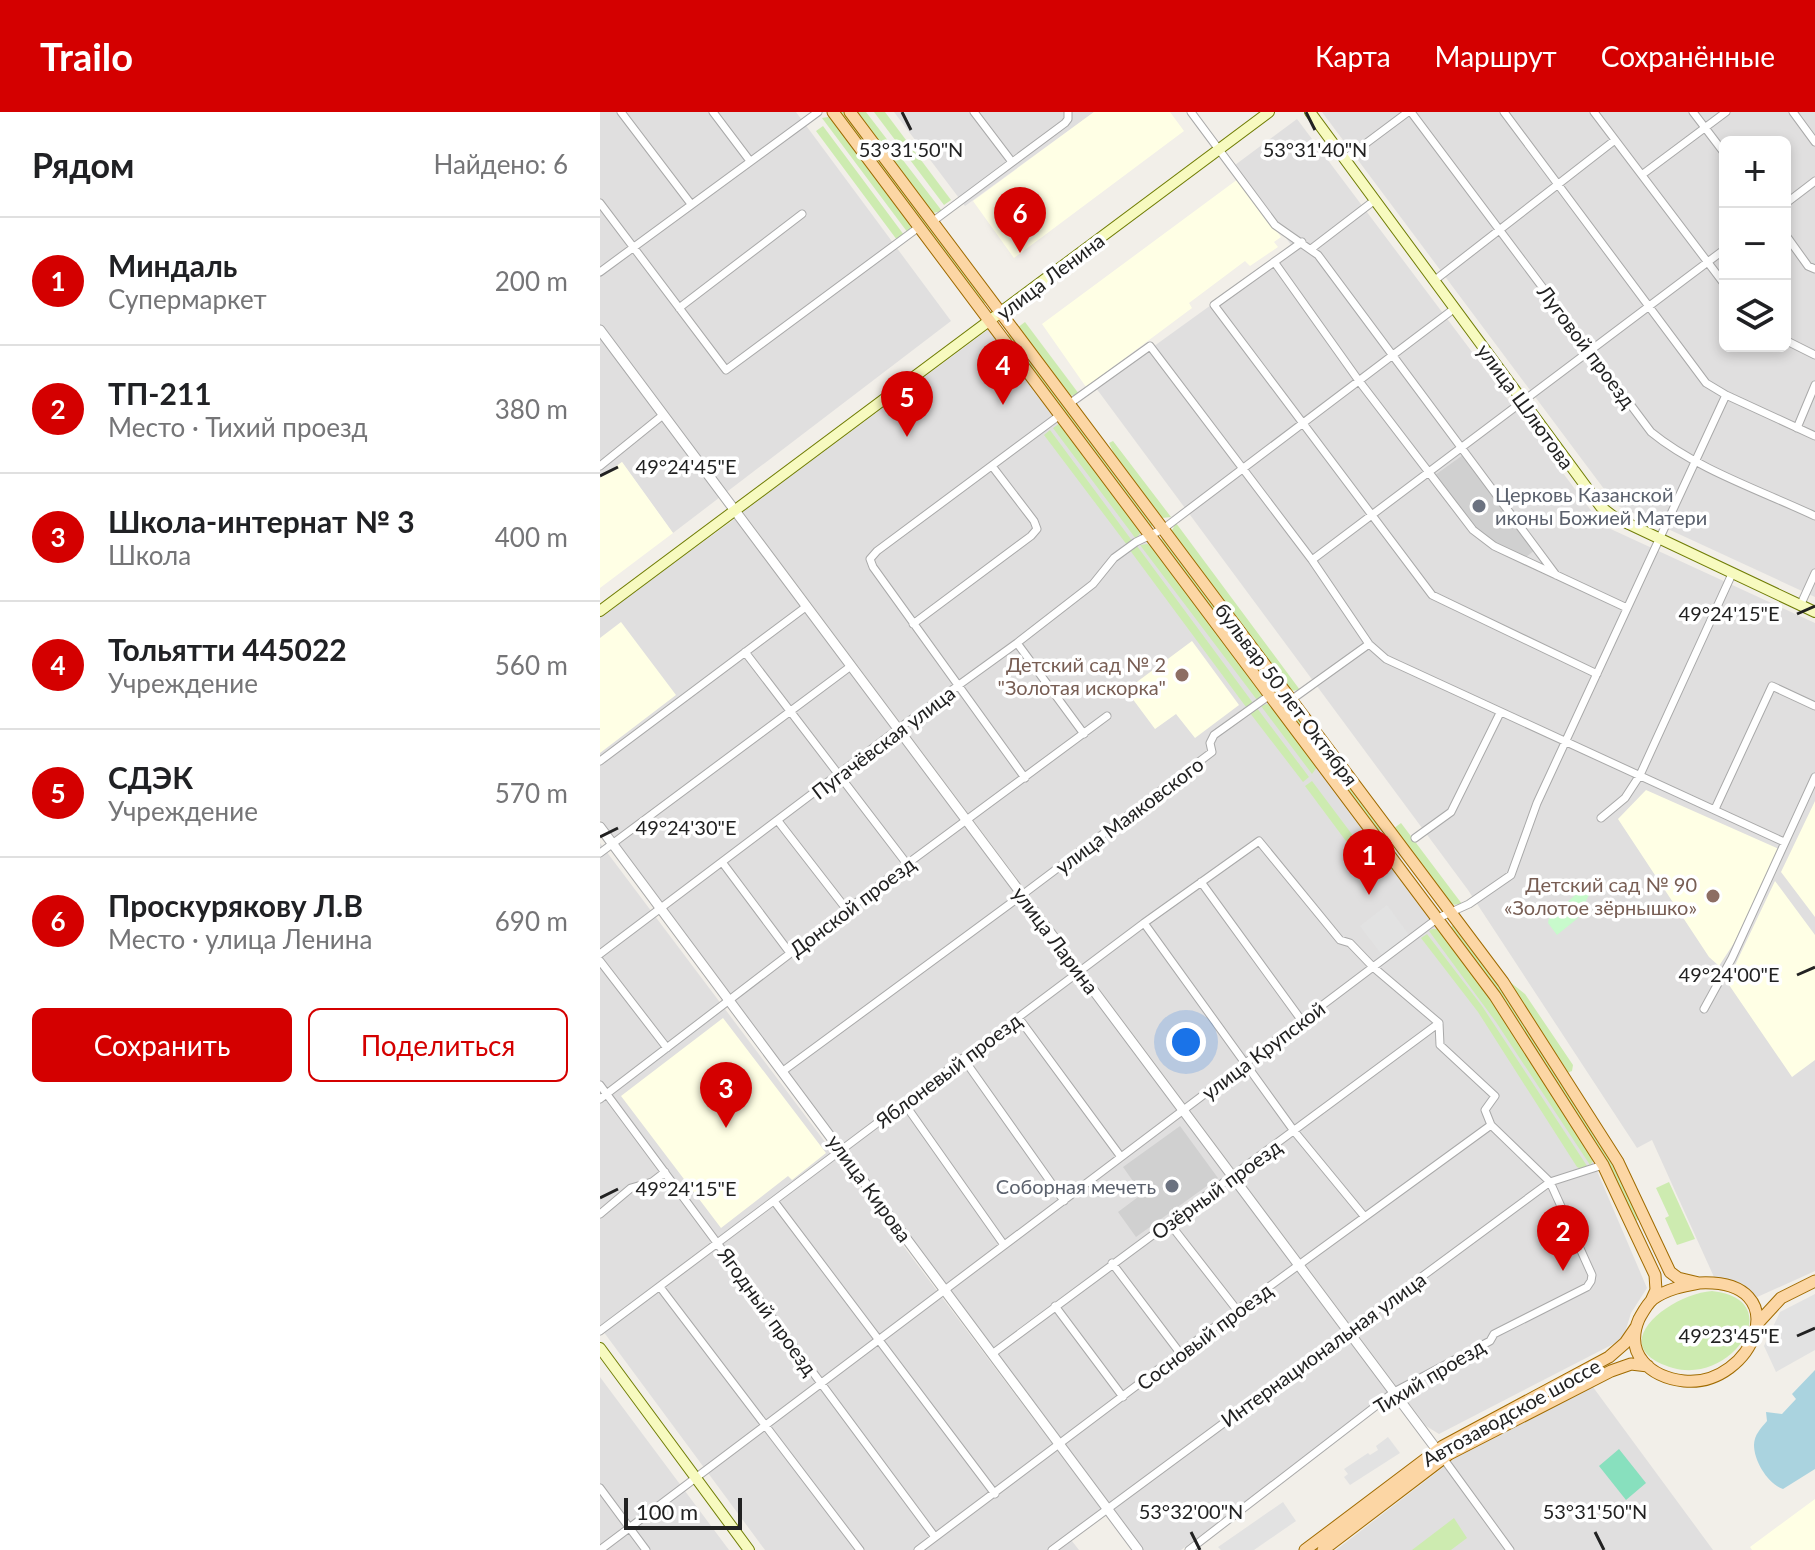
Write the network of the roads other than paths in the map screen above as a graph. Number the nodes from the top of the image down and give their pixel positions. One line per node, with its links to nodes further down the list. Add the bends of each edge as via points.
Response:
1 (621, 112): 31 (street)
2 (713, 112): 23 (street)
3 (818, 112): 23 (street)
4 (833, 112): 34 (main road, бульвар 50 лет Октября)
5 (850, 112): 33 (main road, бульвар 50 лет Октября)
6 (974, 112): 24 (street)
7 (1068, 112): 24 (street, via 1065,123)
8 (1191, 112): 21 (street)
9 (1269, 112): 21 (main road, улица Ленина)
10 (1310, 112): 22 (main road, улица Шлютова)
11 (1409, 112): 22 (street); 35 (street, Луговой проезд)
12 (1504, 112): 27 (street)
13 (1594, 112): 18 (street)
14 (1693, 112): 17 (street)
15 (1726, 112): 17 (street)
16 (1793, 112): 19 (street)
17 (1705, 128): 20 (street); 25 (street)
18 (1615, 140): 25 (street); 27 (street)
19 (1815, 142)
20 (1719, 146)
21 (1220, 150): 36 (street, via 1275,225); 50 (main road, улица Ленина)
22 (1345, 159): 29 (main road, улица Шлютова)
23 (750, 161): 31 (street)
24 (1012, 162): 33 (street)
25 (1643, 174): 41 (street)
26 (1815, 181): 28 (street)
27 (1559, 186): 35 (street); 47 (street)
28 (1791, 199)
29 (1375, 200): 39 (street); 45 (main road, улица Шлютова)
30 (600, 203): 38 (street)
31 (691, 204): 38 (street)
32 (802, 214): 48 (street)
33 (932, 222): 50 (main road, бульвар 50 лет Октября)
34 (919, 227): 48 (street, via 726,370); 51 (main road, бульвар 50 лет Октября)
35 (1500, 231): 45 (street); 54 (street, Луговой проезд)
36 (1302, 242): 39 (street); 42 (street)
37 (1791, 242): 43 (street)
38 (633, 247): 44 (street); 48 (street)
39 (1311, 249): 55 (street)
40 (1719, 253): 41 (street)
41 (1707, 262): 46 (street); 47 (street)
42 (1275, 263): 57 (street); 64 (street, via 1214,305)
43 (1815, 269)
44 (600, 272)
45 (1435, 280): 49 (main road, улица Шлютова)
46 (1721, 280)
47 (1649, 306): 54 (street); 59 (street, via 1706,383)
48 (679, 308)
49 (1455, 308): 55 (street, Пугачёвская улица); 60 (main road, улица Шлютова)
50 (1001, 313): 51 (main road, улица Ленина); 61 (main road, бульвар 50 лет Октября)
51 (989, 321): 63 (main road, бульвар 50 лет Октября); 73 (main road, улица Ленина)
52 (600, 330): 62 (street, улица Ларина)
53 (1791, 343): 56 (street)
54 (1591, 350): 60 (street); 68 (street, Луговой проезд, via 1651,432)
55 (1393, 355): 57 (street, Пугачёвская улица); 67 (street)
56 (1815, 355)
57 (1359, 381): 64 (street, Пугачёвская улица); 72 (street)
58 (1815, 385): 65 (street)
59 (1726, 395): 65 (street); 68 (street, улица Крупской)
60 (1522, 402): 67 (street); 78 (main road, улица Шлютова, via 1601,507)
61 (1069, 404): 71 (street, via 1150,346); 76 (main road, бульвар 50 лет Октября)
62 (663, 415): 69 (street); 73 (street, улица Ларина)
63 (1060, 415): 70 (street); 77 (main road, бульвар 50 лет Октября)
64 (1302, 424): 71 (street, Пугачёвская улица); 75 (street)
65 (1797, 428): 66 (street)
66 (1815, 436)
67 (1462, 447): 72 (street); 82 (street)
68 (1695, 460): 74 (street, Луговой проезд); 78 (street, улица Крупской)
69 (600, 465)
70 (992, 466): 88 (street, via 870,559); 88 (street, via 1037,529)
71 (1242, 469): 76 (street, Пугачёвская улица); 79 (street)
72 (1427, 473): 75 (street); 82 (street, via 1473,530 1494,546)
73 (735, 511): 83 (street, улица Ларина); 86 (main road, улица Ленина)
74 (1815, 516)
75 (1371, 517): 79 (street); 93 (street, via 1432,595)
76 (1163, 529): 77 (street, Пугачёвская улица); 96 (main road, бульвар 50 лет Октября)
77 (1151, 537): 89 (street, Пугачёвская улица, via 1114,558 1093,584); 95 (main road, бульвар 50 лет Октября)
78 (1658, 538): 81 (main road, улица Шлютова); 85 (street, улица Крупской)
79 (1312, 560): 90 (street)
80 (1815, 573): 84 (street)
81 (1732, 574): 84 (main road, улица Шлютова); 106 (street)
82 (1556, 575): 85 (street)
83 (807, 606): 91 (street); 92 (street, улица Ларина)
84 (1800, 606): 87 (main road, улица Шлютова)
85 (1627, 608): 93 (street, улица Крупской)
86 (600, 611)
87 (1815, 612)
88 (913, 624): 94 (street)
89 (1017, 643): 94 (street, Пугачёвская улица); 102 (street)
90 (1369, 644): 96 (street); 99 (street, via 1386,659)
91 (745, 652): 98 (street); 104 (street)
92 (851, 666): 98 (street); 101 (street, улица Ларина)
93 (1597, 674): 103 (street, улица Крупской)
94 (959, 685): 101 (street, Пугачёвская улица); 108 (street)
95 (1270, 695): 121 (street, улица Маяковского, via 1214,735 1212,752); 125 (main road, бульвар 50 лет Октября)
96 (1291, 700): 124 (main road, бульвар 50 лет Октября)
97 (1815, 706): 109 (street, via 1772,686)
98 (790, 713): 105 (street); 116 (street)
99 (1500, 713): 103 (street); 114 (street, via 1451,812)
100 (1107, 716): 102 (street, Донской проезд)
101 (898, 729): 105 (street, Пугачёвская улица); 112 (street, улица Ларина)
102 (1084, 734): 108 (street, Донской проезд)
103 (1566, 743): 106 (street); 124 (street, улица Крупской, via 1511,875)
104 (600, 761)
105 (838, 775): 111 (street, Пугачёвская улица); 119 (street)
106 (1640, 775): 109 (street); 110 (street, via 1625,798)
107 (1815, 777): 115 (street)
108 (1025, 778): 112 (street, Донской проезд)
109 (1715, 809): 115 (street)
110 (1601, 818)
111 (778, 821): 118 (street, Пугачёвская улица); 123 (street)
112 (967, 821): 119 (street, Донской проезд); 121 (street, улица Ларина)
113 (600, 827): 116 (street, улица Кирова)
114 (1415, 838)
115 (1784, 842): 133 (street)
116 (612, 844): 117 (street); 122 (street, улица Кирова)
117 (600, 853)
118 (722, 862): 122 (street, Пугачёвская улица); 127 (street)
119 (907, 864): 123 (street, Донской проезд)
120 (1201, 882): 126 (street, Яблоневый проезд); 130 (street, Яблоневый проезд, via 1259,841 1340,940 1350,943); 135 (street)
121 (1022, 895): 131 (street, улица Ларина); 140 (street, улица Маяковского)
122 (659, 908): 128 (street, Пугачёвская улица); 132 (street, улица Кирова)
123 (847, 910): 127 (street, Донской проезд)
124 (1451, 912): 125 (street, улица Крупской); 163 (main road, бульвар 50 лет Октября, via 1503,982 1618,1162 1670,1272)
125 (1438, 918): 130 (street, улица Крупской); 149 (main road, бульвар 50 лет Октября, via 1495,996)
126 (1144, 923): 131 (street, Яблоневый проезд); 139 (street)
127 (790, 953): 132 (street, Донской проезд)
128 (600, 954)
129 (600, 961): 137 (street)
130 (1373, 967): 135 (street, улица Крупской); 136 (street)
131 (1079, 971): 134 (street, Яблоневый проезд); 144 (street, улица Ларина)
132 (729, 1001): 137 (street, Донской проезд); 140 (street, улица Кирова)
133 (1704, 1009)
134 (1018, 1017): 138 (street, Яблоневый проезд); 148 (street)
135 (1302, 1021): 139 (street, улица Крупской)
136 (1439, 1023): 145 (street, via 1440,1045 1495,1096 1485,1110); 146 (street, Озёрный проезд)
137 (667, 1048): 142 (street, Донской проезд)
138 (963, 1058): 143 (street, Яблоневый проезд); 154 (street)
139 (1244, 1064): 144 (street, улица Крупской); 146 (street)
140 (783, 1071): 147 (street, улица Кирова)
141 (600, 1085): 142 (street, Ягодный проезд)
142 (603, 1096): 150 (street, Ягодный проезд)
143 (904, 1103): 147 (street, Яблоневый проезд); 159 (street)
144 (1183, 1110): 148 (street, улица Крупской); 151 (street, улица Ларина)
145 (1491, 1125): 152 (street); 156 (street, Сосновый проезд)
146 (1294, 1131): 151 (street, Озёрный проезд); 156 (street)
147 (842, 1150): 153 (street, Яблоневый проезд); 165 (street, улица Кирова)
148 (1121, 1157): 154 (street, улица Крупской)
149 (1603, 1165): 152 (street, Интернациональная улица); 168 (main road, бульвар 50 лет Октября, via 1655,1275)
150 (665, 1172): 155 (street, via 631,1188); 158 (street, Ягодный проезд)
151 (1233, 1177): 157 (street, Озёрный проезд); 161 (street, улица Ларина)
152 (1550, 1182): 173 (street, Интернациональная улица); 181 (street, Тихий проезд, via 1592,1275 1590,1284)
153 (774, 1201): 158 (street, Яблоневый проезд); 175 (street)
154 (1064, 1201): 159 (street, улица Крупской)
155 (600, 1214)
156 (1364, 1216): 161 (street, Сосновый проезд)
157 (1170, 1224): 160 (street, Озёрный проезд); 170 (street)
158 (719, 1244): 164 (street, Яблоневый проезд); 180 (street, Ягодный проезд)
159 (1004, 1245): 165 (street, улица Крупской)
160 (1112, 1263): 169 (street, Озёрный проезд); 177 (street)
161 (1299, 1266): 170 (street, Сосновый проезд); 173 (street, улица Ларина)
162 (1815, 1281): 166 (main road)
163 (1699, 1283): 167 (main road, via 1727,1285); 168 (main road)
164 (660, 1287): 174 (street, Яблоневый проезд); 183 (street)
165 (945, 1290): 175 (street, улица Крупской); 178 (street, улица Кирова)
166 (1781, 1298): 167 (main road); 171 (main road)
167 (1750, 1299): 171 (main road)
168 (1651, 1301): 172 (main road)
169 (1055, 1306): 178 (street, Озёрный проезд); 182 (street)
170 (1237, 1310): 177 (street, Сосновый проезд)
171 (1758, 1323): 179 (main road, via 1741,1357 1713,1378 1685,1381)
172 (1636, 1327): 179 (main road, via 1635,1350); 185 (main road, Автозаводское шоссе, via 1609,1357)
173 (1347, 1330): 181 (street, улица Ларина); 189 (street, Интернациональная улица)
174 (600, 1331)
175 (880, 1339): 180 (street, улица Крупской); 188 (street)
176 (600, 1348): 186 (main road)
177 (1180, 1353): 182 (street, Сосновый проезд)
178 (992, 1354): 184 (street, улица Кирова)
179 (1648, 1366): 185 (main road, Автозаводское шоссе, via 1631,1364 1611,1371)
180 (821, 1384): 183 (street, улица Крупской); 191 (street, Ягодный проезд)
181 (1394, 1392): 185 (street, улица Ларина); 199 (street, Тихий проезд)
182 (1123, 1397): 184 (street, Сосновый проезд)
183 (765, 1426): 186 (street, улица Крупской); 195 (street)
184 (1060, 1445): 188 (street, Сосновый проезд); 189 (street, улица Кирова)
185 (1440, 1454): 200 (main road, Автозаводское шоссе); 201 (main road, Автозаводское шоссе); 202 (street, улица Ларина)
186 (695, 1479): 190 (street, улица Крупской); 194 (main road)
187 (600, 1488): 190 (street)
188 (995, 1494): 191 (street, Сосновый проезд)
189 (1107, 1508): 197 (street, Интернациональная улица); 198 (street, улица Кирова)
190 (630, 1528): 192 (street, улица Крупской); 193 (street)
191 (935, 1537): 196 (street, Сосновый проезд)
192 (600, 1550)
193 (646, 1550)
194 (749, 1550)
195 (860, 1550)
196 (918, 1550)
197 (1052, 1550)
198 (1138, 1550)
199 (1189, 1550)
200 (1305, 1550)
201 (1323, 1550)
202 (1510, 1550)

